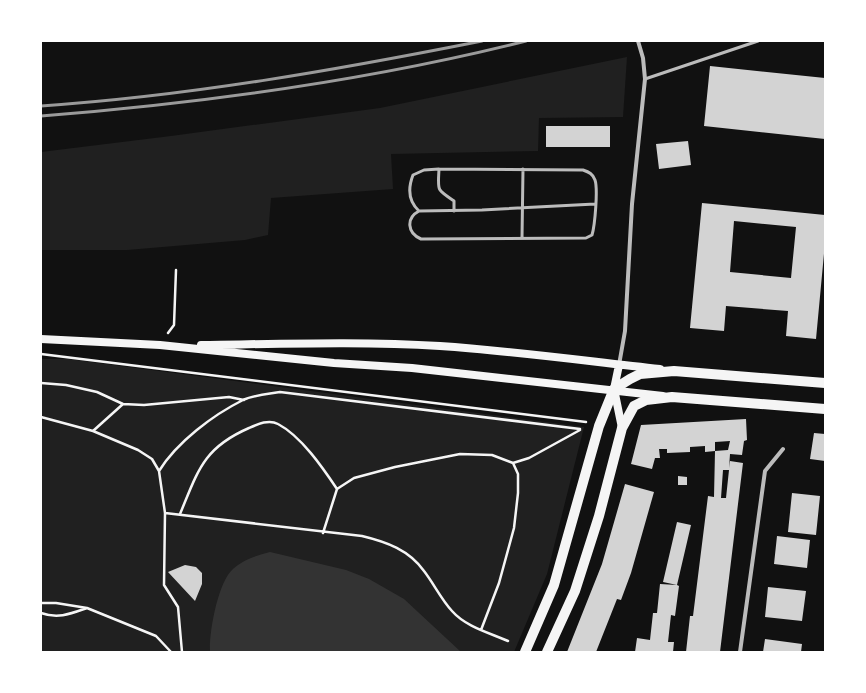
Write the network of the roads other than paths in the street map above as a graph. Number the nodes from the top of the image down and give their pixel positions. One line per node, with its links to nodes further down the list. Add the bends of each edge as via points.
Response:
1 (638, 41): 3 (street)
2 (758, 41): 3 (lane)
3 (645, 79): 13 (street, via 632,204 625,330)
4 (438, 169): 5 (lane); 8 (lane, via 438,186 441,194 454,202); 9 (lane, via 424,170 413,175 410,196 413,206)
5 (523, 169): 6 (lane, via 591,172 596,180); 7 (lane)
6 (595, 204): 7 (lane); 10 (lane, via 595,225 592,235 586,238)
7 (522, 207): 8 (lane); 10 (lane)
8 (454, 210): 9 (lane)
9 (419, 211): 10 (lane, via 410,221 410,230 414,236 421,239)
10 (522, 238)
11 (41, 339): 12 (main road)
12 (160, 345): 13 (main road, via 439,346 566,357); 16 (main road)
13 (619, 365): 14 (main road); 16 (main road)
14 (674, 371): 15 (main road); 16 (main road, via 640,374)
15 (825, 383)
16 (614, 390): 17 (main road); 19 (main road); 21 (main road, via 599,426 554,585)
17 (672, 397): 18 (main road); 19 (main road, via 646,400 634,406)
18 (825, 409)
19 (622, 428): 22 (main road, via 599,516 575,591)
20 (783, 449): 23 (street, via 765,471)
21 (525, 652)
22 (547, 652)
23 (740, 652)

